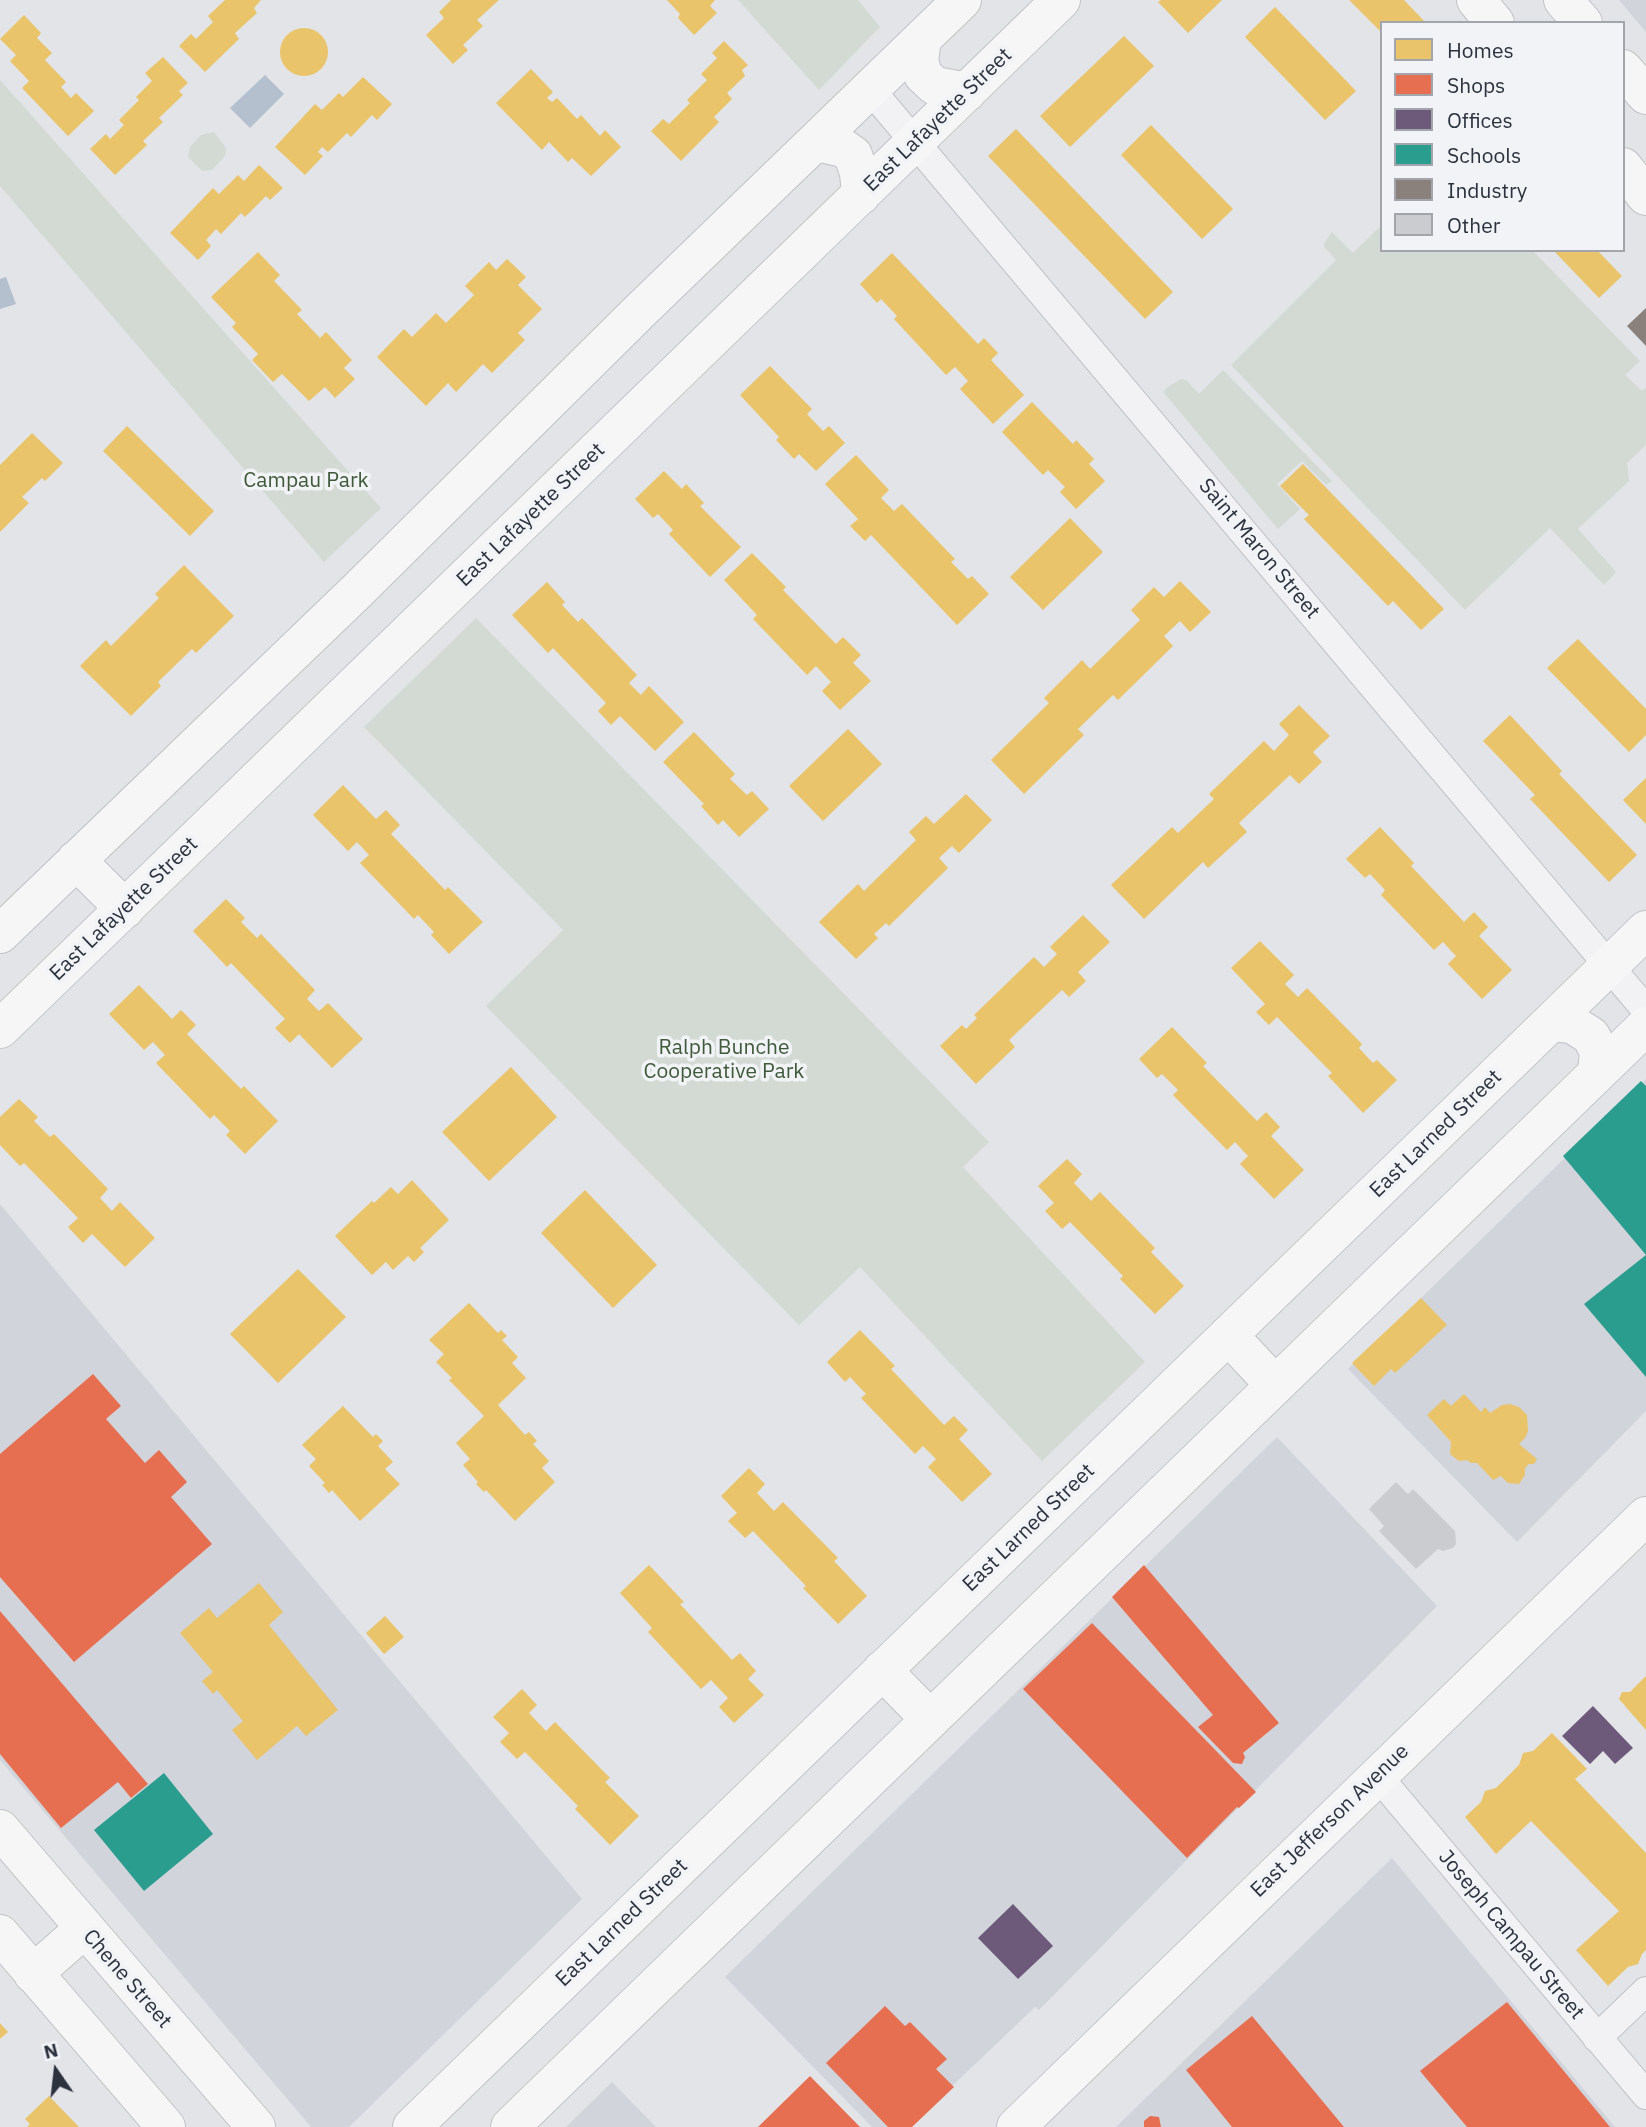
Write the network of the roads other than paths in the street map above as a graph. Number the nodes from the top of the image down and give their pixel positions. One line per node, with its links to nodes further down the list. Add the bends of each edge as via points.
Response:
1 (962, 0): 7 (street)
2 (1062, 0): 10 (street, East Lafayette Street)
3 (1476, 0): 5 (street)
4 (1563, 0): 6 (street)
5 (1493, 21)
6 (1581, 21)
7 (922, 39): 9 (street); 10 (street, via 919,61 923,75 935,86)
8 (1625, 71): 11 (street)
9 (870, 89): 12 (street); 13 (street, Saint Maron Street)
10 (967, 92): 13 (street, East Lafayette Street)
11 (1646, 95)
12 (816, 142): 14 (street, via 853,155); 15 (street)
13 (915, 142): 14 (street, East Lafayette Street); 19 (street, Saint Maron Street)
14 (861, 195): 16 (street, East Lafayette Street)
15 (76, 860): 16 (street); 18 (street)
16 (125, 909): 23 (street, East Lafayette Street)
17 (1646, 930): 19 (street, East Larned Street)
18 (0, 934)
19 (1609, 966): 20 (street, Saint Maron Street); 21 (street, East Larned Street)
20 (1646, 1010)
21 (1551, 1021): 24 (street, via 1572,1024 1591,1036 1599,1052); 25 (street, East Larned Street)
22 (1646, 1026): 24 (street)
23 (0, 1029)
24 (1597, 1072): 26 (street)
25 (1228, 1335): 26 (street); 28 (street, East Larned Street)
26 (1275, 1385): 29 (street)
27 (1646, 1516): 30 (street, East Jefferson Avenue)
28 (882, 1670): 29 (street); 40 (street, East Larned Street)
29 (930, 1719): 41 (street)
30 (1377, 1775): 36 (street, Joseph Campau Street); 42 (street, East Jefferson Avenue)
31 (0, 1829): 32 (street, Chene Street)
32 (84, 1929): 34 (street); 39 (street, Chene Street)
33 (0, 1934): 34 (street)
34 (33, 1974): 38 (street)
35 (1646, 1991): 36 (street)
36 (1597, 2038): 37 (street, Joseph Campau Street)
37 (1646, 2095)
38 (166, 2127)
39 (256, 2127)
40 (412, 2127)
41 (510, 2127)
42 (1016, 2127)

